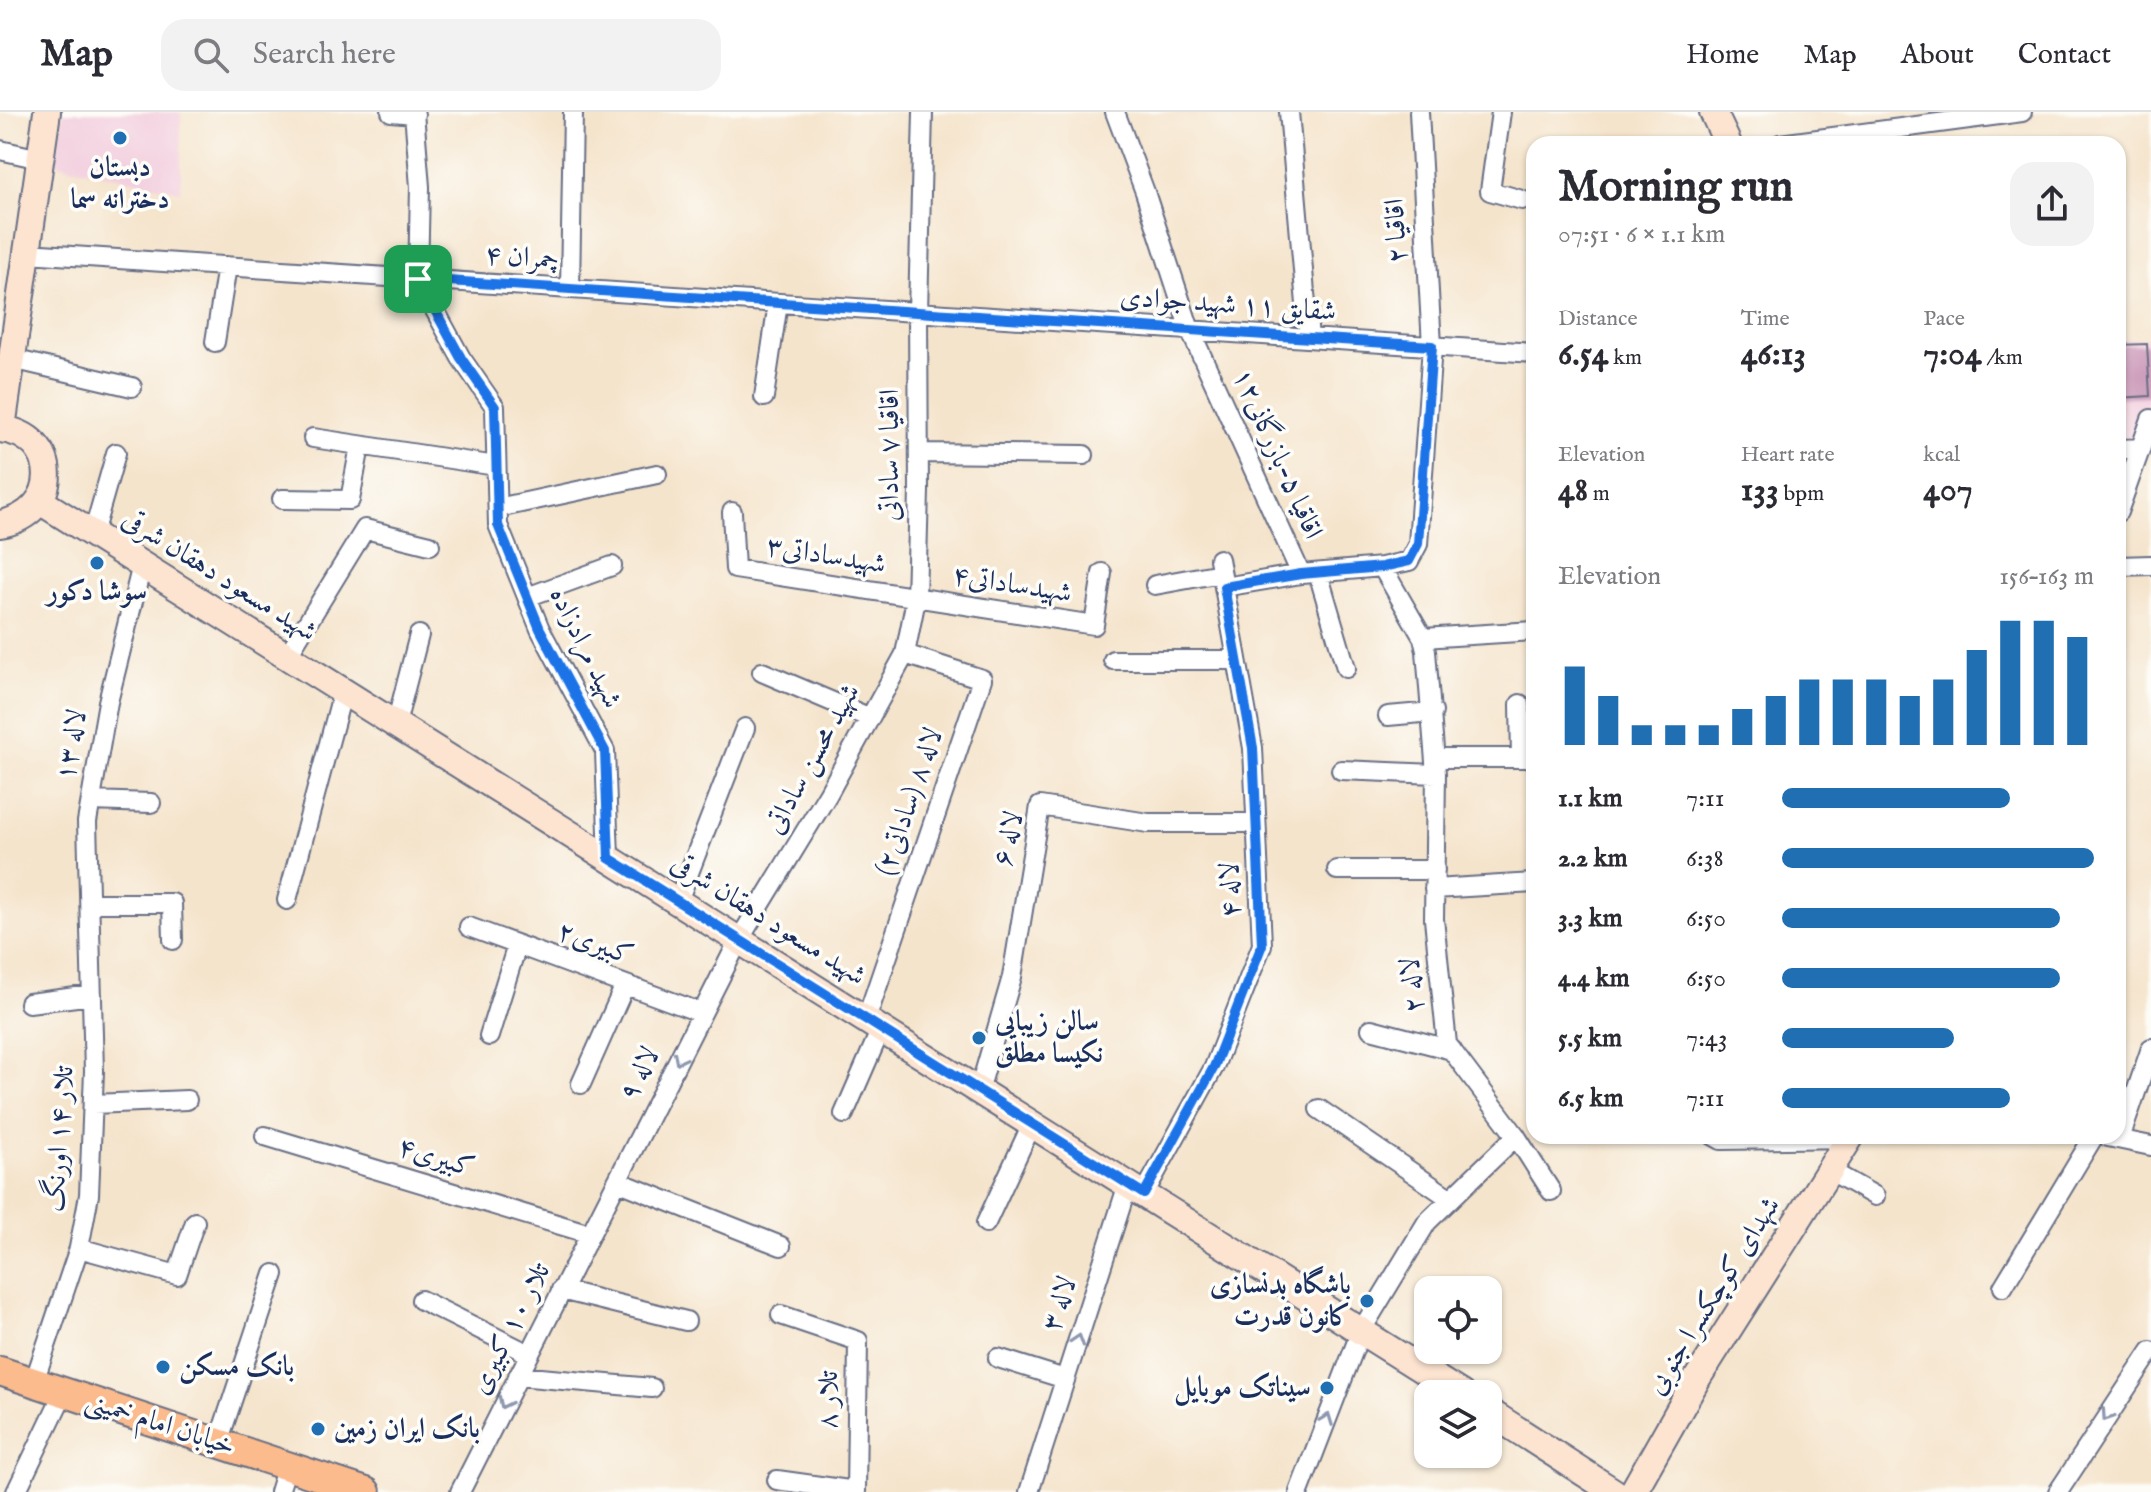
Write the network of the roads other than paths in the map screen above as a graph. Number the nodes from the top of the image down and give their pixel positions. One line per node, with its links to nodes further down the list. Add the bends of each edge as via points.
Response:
1 (47, 112): 15 (main road)
2 (391, 112): 11 (street)
3 (573, 112): 20 (street)
4 (923, 112): 22 (street, اقاقیا ۷ ساداتی)
5 (1115, 112): 23 (street, اقاقیا ۵-بازرگانی۱۲)
6 (1289, 112): 24 (street)
7 (1419, 112): 27 (street, اقاقیا ۲)
8 (1501, 112): 16 (street, via 1490,191)
9 (1713, 112): 12 (main road)
10 (2022, 112): 13 (street)
11 (414, 113): 19 (street, via 420,187)
12 (1724, 136)
13 (1840, 136)
14 (0, 150): 15 (street)
15 (40, 159): 17 (main road)
16 (1522, 200)
17 (27, 253): 18 (street, چمران ۴); 26 (main road)
18 (227, 266): 19 (street, چمران ۴); 25 (street)
19 (418, 279): 20 (street, چمران ۴); 40 (street, شهید مرادزاده, via 495,407)
20 (570, 289): 21 (street, چمران ۴)
21 (778, 303): 22 (street, چمران ۴); 30 (street)
22 (918, 312): 23 (street, شقایق ۱۱ شهید جوادی); 38 (street, اقاقیا ۷ ساداتی)
23 (1190, 330): 24 (street, شقایق ۱۱ شهید جوادی); 57 (street, اقاقیا ۵-بازرگانی۱۲)
24 (1309, 338): 27 (street, شقایق ۱۱ شهید جوادی)
25 (215, 342)
26 (9, 346): 29 (street); 32 (main road)
27 (1432, 346): 28 (street, شقایق ۱۱ شهید جوادی); 54 (street, اقاقیا ۲, via 1418,544 1409,561)
28 (1526, 352)
29 (132, 387)
30 (764, 397)
31 (2151, 419): 35 (street)
32 (1, 428): 44 (main road, via 18,432 42,454 46,478)
33 (313, 438): 34 (street)
34 (360, 446): 40 (street); 43 (street, via 350,500)
35 (2141, 448): 36 (street); 42 (street)
36 (2126, 449)
37 (116, 453): 48 (street)
38 (919, 453): 39 (street); 60 (street, اقاقیا ۷ ساداتی)
39 (1084, 455)
40 (496, 466): 45 (street, شهید مرادزاده)
41 (657, 474): 45 (street)
42 (2126, 490)
43 (282, 499)
44 (40, 501): 47 (main road, via 30,513); 48 (main road, شهید مسعود دهقان شرقی)
45 (498, 508): 59 (street, شهید مرادزاده, via 498,525)
46 (732, 512): 60 (street, شهیدساداتی۳, via 735,569)
47 (0, 524)
48 (93, 534): 50 (main road, شهید مسعود دهقان شرقی)
49 (430, 545): 65 (street, via 365,529)
50 (142, 565): 65 (main road, شهید مسعود دهقان شرقی); 81 (street, لاله ۱۳, via 108,702)
51 (2151, 565): 53 (street)
52 (612, 566): 59 (street)
53 (2126, 566)
54 (1382, 567): 57 (street); 63 (street, لاله ۲)
55 (1102, 573): 60 (street, شهیدساداتی۴, via 1094,625)
56 (1221, 573): 57 (street, اقاقیا ۵-بازرگانی۱۲); 58 (street, اقاقیا ۵-بازرگانی۱۲); 67 (street, لاله ۴)
57 (1309, 574): 68 (street)
58 (1155, 585)
59 (527, 597): 84 (street, شهید مرادزاده, via 605,751)
60 (916, 599): 64 (street, شهید محسن ساداتی)
61 (1526, 632): 63 (street)
62 (419, 635): 75 (street)
63 (1423, 638): 72 (street, لاله ۲)
64 (905, 654): 74 (street, شهید محسن ساداتی); 101 (street, لاله ۸ (ساداتی۲), via 982,679)
65 (287, 656): 70 (main road, شهید مسعود دهقان شرقی)
66 (1113, 660): 67 (street)
67 (1237, 660): 83 (street, لاله ۴, via 1253,748)
68 (1346, 668)
69 (762, 672): 74 (street)
70 (343, 691): 75 (main road, شهید مسعود دهقان شرقی); 89 (street)
71 (1520, 704): 77 (street)
72 (1433, 712): 73 (street); 79 (street, لاله ۲)
73 (1388, 716)
74 (868, 717): 95 (street, شهید محسن ساداتی)
75 (396, 724): 84 (main road, شهید مسعود دهقان شرقی)
76 (745, 728): 90 (street)
77 (1526, 744)
78 (1526, 758): 79 (street)
79 (1436, 766): 80 (street); 86 (street, لاله ۲)
80 (1341, 770)
81 (91, 801): 82 (street); 91 (street, لاله ۱۳)
82 (151, 803)
83 (1256, 823): 107 (street, لاله ۶, via 1148,823 1040,806 1012,977); 122 (street, لاله ۴, via 1262,945 1214,1067)
84 (609, 858): 90 (main road, شهید مسعود دهقان شرقی)
85 (1337, 870): 86 (street)
86 (1435, 870): 88 (street, لاله ۲)
87 (1526, 883): 88 (street)
88 (1434, 889): 105 (street, لاله ۲, via 1447,1044)
89 (287, 900)
90 (678, 901): 95 (main road, شهید مسعود دهقان شرقی)
91 (90, 903): 93 (street, لاله ۱۳); 94 (street, via 172,903)
92 (469, 927): 96 (street, کبیری۲)
93 (91, 939): 98 (street, تلار ۱۴ اورنگ)
94 (173, 940)
95 (739, 940): 100 (street, لاله ۹); 101 (main road, شهید مسعود دهقان شرقی)
96 (517, 945): 97 (street, کبیری۲); 103 (street)
97 (625, 985): 100 (street, کبیری۲); 106 (street)
98 (92, 995): 99 (street); 109 (street, تلار ۱۴ اورنگ)
99 (29, 1003)
100 (702, 1013): 121 (street, لاله ۹, one-way to 121)
101 (874, 1024): 107 (main road, شهید مسعود دهقان شرقی); 112 (street)
102 (1371, 1029): 105 (street)
103 (489, 1036)
104 (2151, 1048): 110 (street)
105 (1452, 1050): 115 (street, لاله ۲)
106 (581, 1084)
107 (979, 1091): 113 (main road, شهید مسعود دهقان شرقی)
108 (187, 1100): 109 (street)
109 (93, 1104): 130 (street, تلار ۱۴ اورنگ, via 89,1195)
110 (2126, 1105)
111 (1319, 1109): 125 (street)
112 (844, 1114)
113 (1032, 1124): 122 (main road, شهید مسعود دهقان شرقی); 127 (street)
114 (265, 1136): 128 (street, کبیری۴)
115 (1516, 1136): 123 (street, لاله ۲); 125 (street)
116 (2126, 1140): 119 (street)
117 (1847, 1144): 120 (main road, شهدای کوچکسرا جنوبی)
118 (2089, 1144): 132 (street)
119 (2151, 1146)
120 (1831, 1171): 124 (street); 159 (main road, شهدای کوچکسرا جنوبی, via 1698,1377)
121 (617, 1181): 128 (street, لاله ۹); 129 (street)
122 (1136, 1189): 137 (main road, شهید مسعود دهقان شرقی); 143 (street, لاله ۳, one-way to 122)
123 (1551, 1191)
124 (1875, 1196)
125 (1451, 1199): 137 (street, via 1427,1222)
126 (195, 1222): 130 (street, via 177,1275)
127 (986, 1223)
128 (590, 1234): 133 (street, تلار ۱۰ کبیری)
129 (781, 1246)
130 (79, 1248): 145 (street, تلار ۱۴ اورنگ)
131 (274, 1274): 149 (street)
132 (2003, 1287)
133 (561, 1290): 136 (street); 139 (street, تلار ۱۰ کبیری)
134 (421, 1300): 139 (street)
135 (781, 1315): 155 (street, تلار ۸, via 858,1341)
136 (686, 1321)
137 (1361, 1331): 144 (main road, شهید مسعود دهقان شرقی); 157 (street, one-way to 137)
138 (2151, 1351): 160 (street, one-way to 160)
139 (529, 1354): 142 (street, تلار ۱۰ کبیری)
140 (998, 1358): 143 (street)
141 (0, 1371): 145 (main road, خیابان امام خمینی)
142 (518, 1376): 146 (street); 154 (street, تلار ۱۰ کبیری, one-way to 154)
143 (1065, 1379): 156 (street, لاله ۳)
144 (1439, 1380)
145 (34, 1382): 147 (main road, خیابان امام خمینی)
146 (652, 1388)
147 (64, 1392): 149 (main road, خیابان امام خمینی); 152 (street)
148 (1502, 1420): 158 (main road)
149 (218, 1443): 150 (main road, خیابان امام خمینی)
150 (283, 1479): 153 (main road, خیابان امام خمینی)
151 (777, 1480): 155 (street)
152 (16, 1492)
153 (366, 1492)
154 (460, 1492)
155 (856, 1492)
156 (1029, 1492)
157 (1299, 1492)
158 (1614, 1492)
159 (1633, 1492)
160 (2058, 1492)

